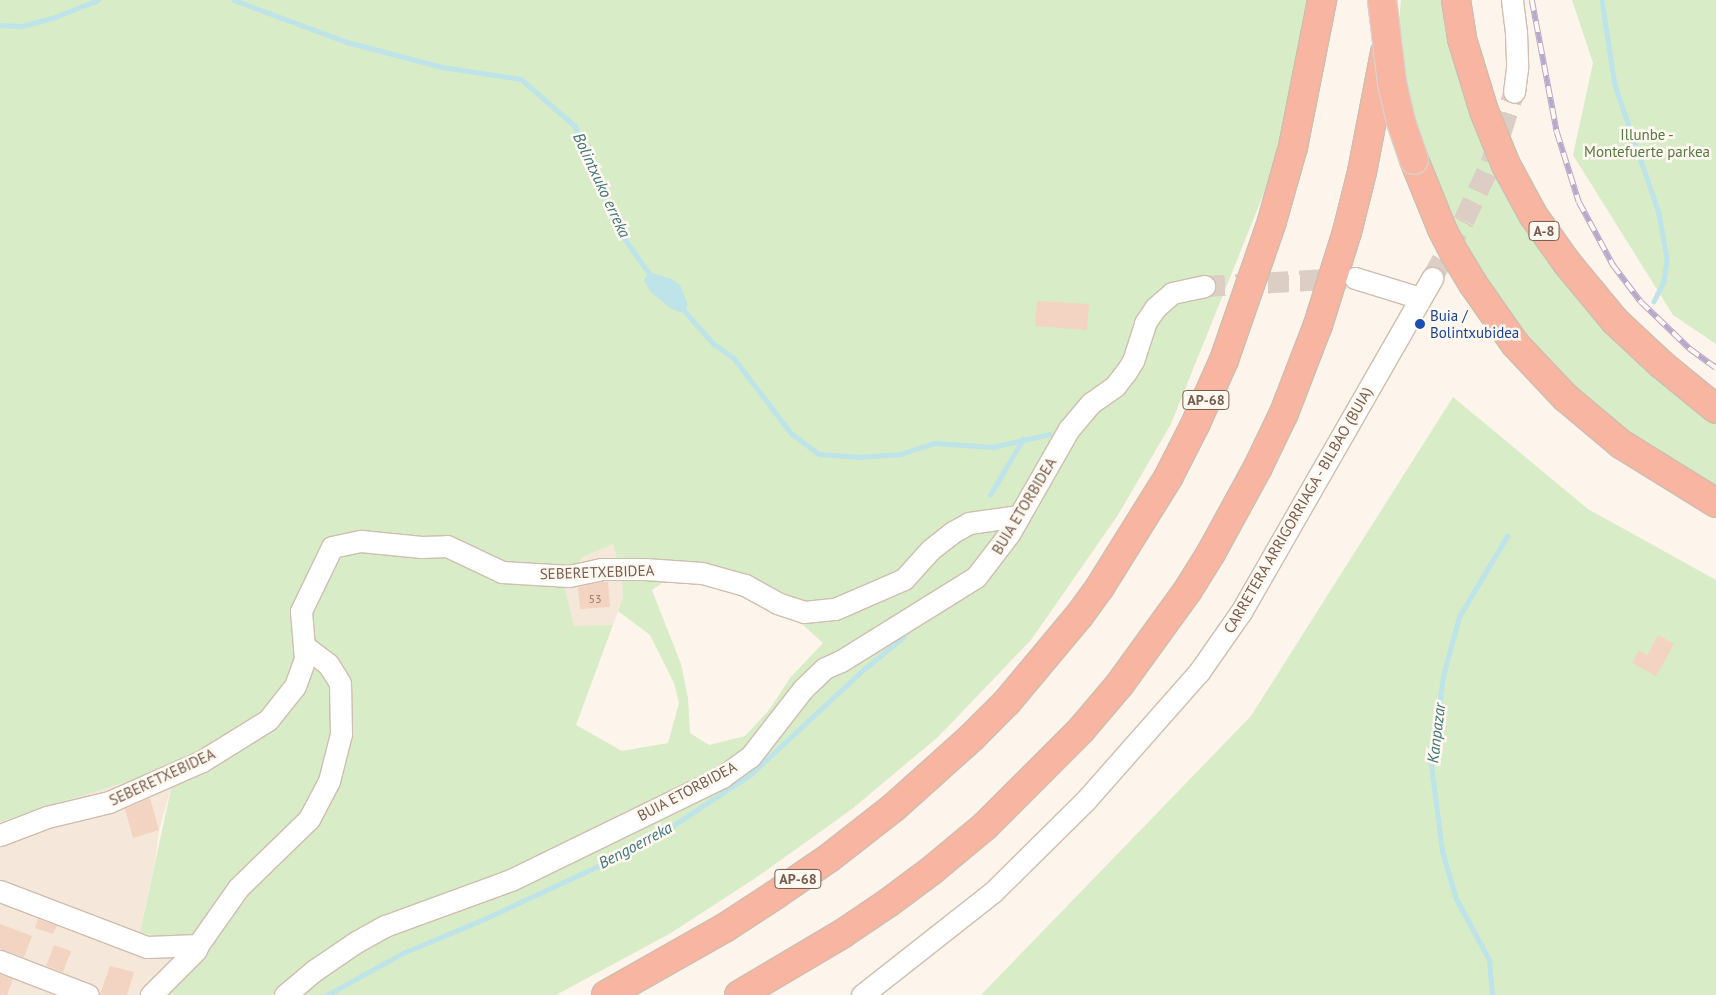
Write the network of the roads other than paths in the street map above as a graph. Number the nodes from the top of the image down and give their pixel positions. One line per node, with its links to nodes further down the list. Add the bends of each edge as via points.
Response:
1 (1322, 0): 22 (highway, AP-68, via 1293,147 1269,230 1224,360 1169,476 1079,616 1007,702 893,808 829,858 726,927)
2 (1382, 0): 12 (highway, bridge, via 1392,83 1401,122 1442,229 1473,284 1515,344 1565,397 1621,444)
3 (1391, 0): 23 (highway, via 1383,70 1362,172 1318,325 1284,413 1258,467 1188,590 1120,684 1081,730 984,826 888,903)
4 (1456, 0): 11 (highway, A-8, via 1462,39 1484,110 1506,165 1533,215 1615,321)
5 (1512, 0): 6 (street, via 1517,59)
6 (1514, 92)
7 (1356, 278): 10 (street)
8 (1432, 278): 10 (street, CARRETERA ARRIGORRIAGA - BILBAO (BUIA))
9 (1204, 286): 13 (street, BUIA ETORBIDEA, via 1172,293 1155,308 1145,323 1133,361 1126,372 1069,428)
10 (1420, 298): 24 (street, CARRETERA ARRIGORRIAGA - BILBAO (BUIA), via 1245,605 1198,672 1086,800 993,892)
11 (1716, 409)
12 (1716, 502)
13 (1018, 516): 14 (street, SEBERETXEBIDEA, via 969,523 930,550 904,579 835,609 804,612 776,603 745,585 702,573 645,569 601,569 569,576 502,572 447,546 422,547 361,540 332,547 301,611); 21 (street, BUIA ETORBIDEA, via 994,557 976,577 825,668 803,690 750,757 722,777 511,880 385,926 340,953)
14 (304, 646): 15 (street, SEBERETXEBIDEA, via 305,659 295,686 268,720 202,761 109,802 47,817); 17 (street, via 328,664 340,683 341,734 329,780 309,819 238,888)
15 (0, 835)
16 (0, 891): 17 (street, via 146,947)
17 (198, 945): 20 (street)
18 (0, 961): 19 (street)
19 (88, 995)
20 (151, 995)
21 (285, 995)
22 (606, 995)
23 (740, 995)
24 (862, 995)

